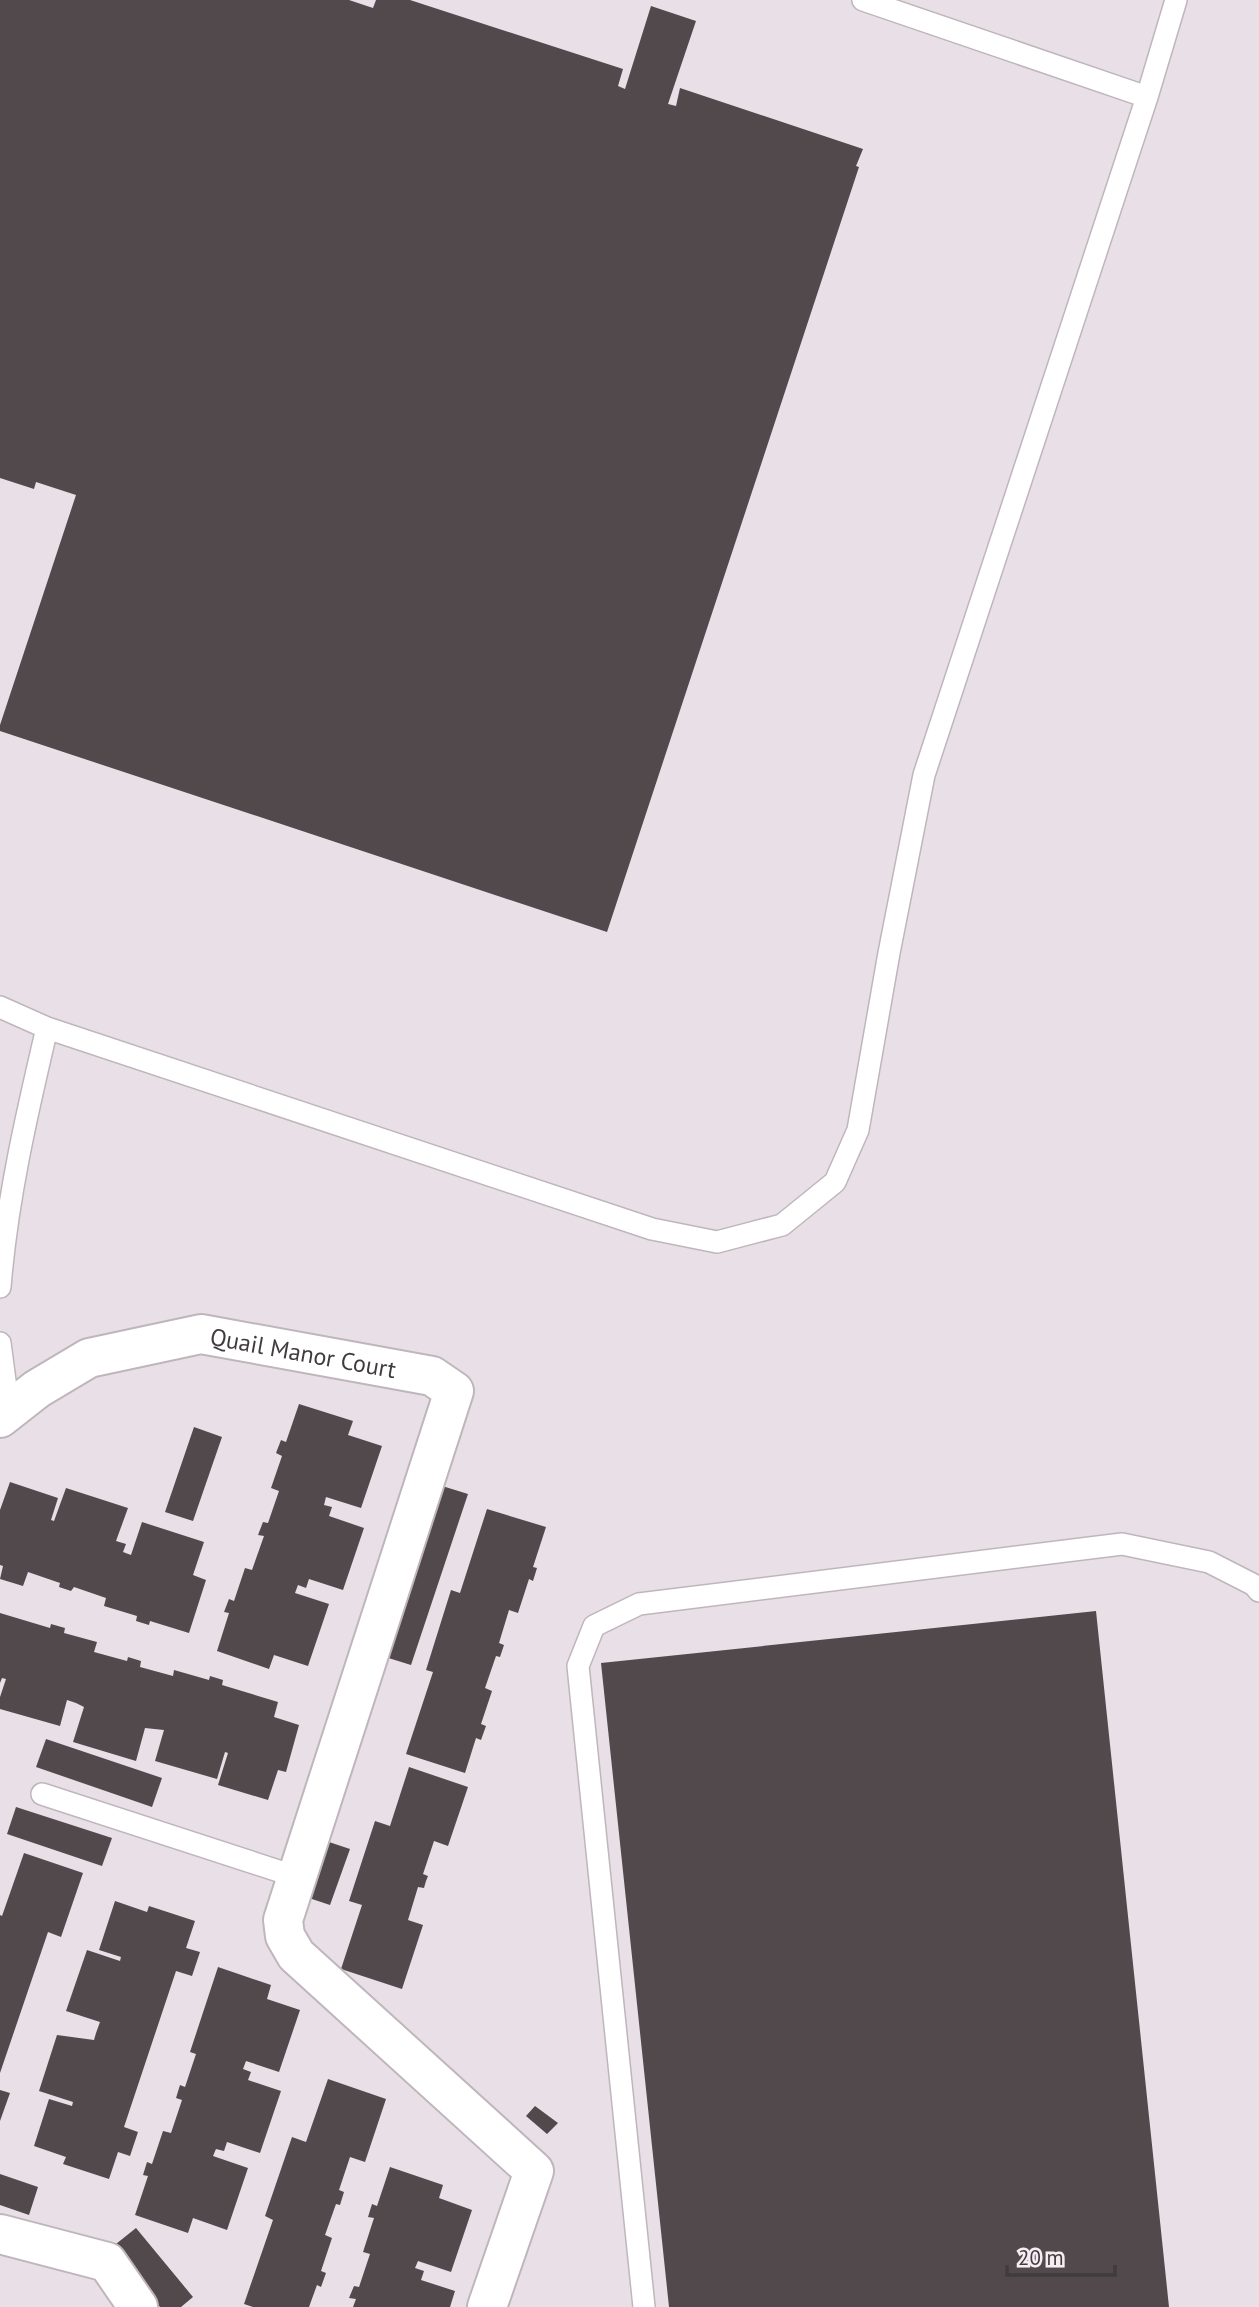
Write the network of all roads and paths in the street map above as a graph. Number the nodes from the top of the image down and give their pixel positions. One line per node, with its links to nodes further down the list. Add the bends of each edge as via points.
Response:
1 (863, 0): 3 (lane)
2 (1176, 0): 3 (lane)
3 (1147, 97): 5 (lane, via 924,775 859,1130 835,1182 782,1225 716,1242 652,1229)
4 (0, 1007): 5 (lane)
5 (47, 1028): 6 (lane, via 20,1150)
6 (0, 1287)
7 (0, 1343): 8 (lane)
8 (5, 1415): 11 (street, Quail Manor Court, via 37,1389 89,1358 201,1334 432,1376 454,1391)
9 (1259, 1591): 15 (lane, via 1209,1562 1122,1544 639,1604 594,1626 578,1666)
10 (42, 1794): 11 (lane)
11 (297, 1877): 14 (street, via 283,1920 285,1936 296,1955 534,2171)
12 (0, 2234): 13 (street, via 107,2262)
13 (138, 2307)
14 (487, 2307)
15 (644, 2307)

